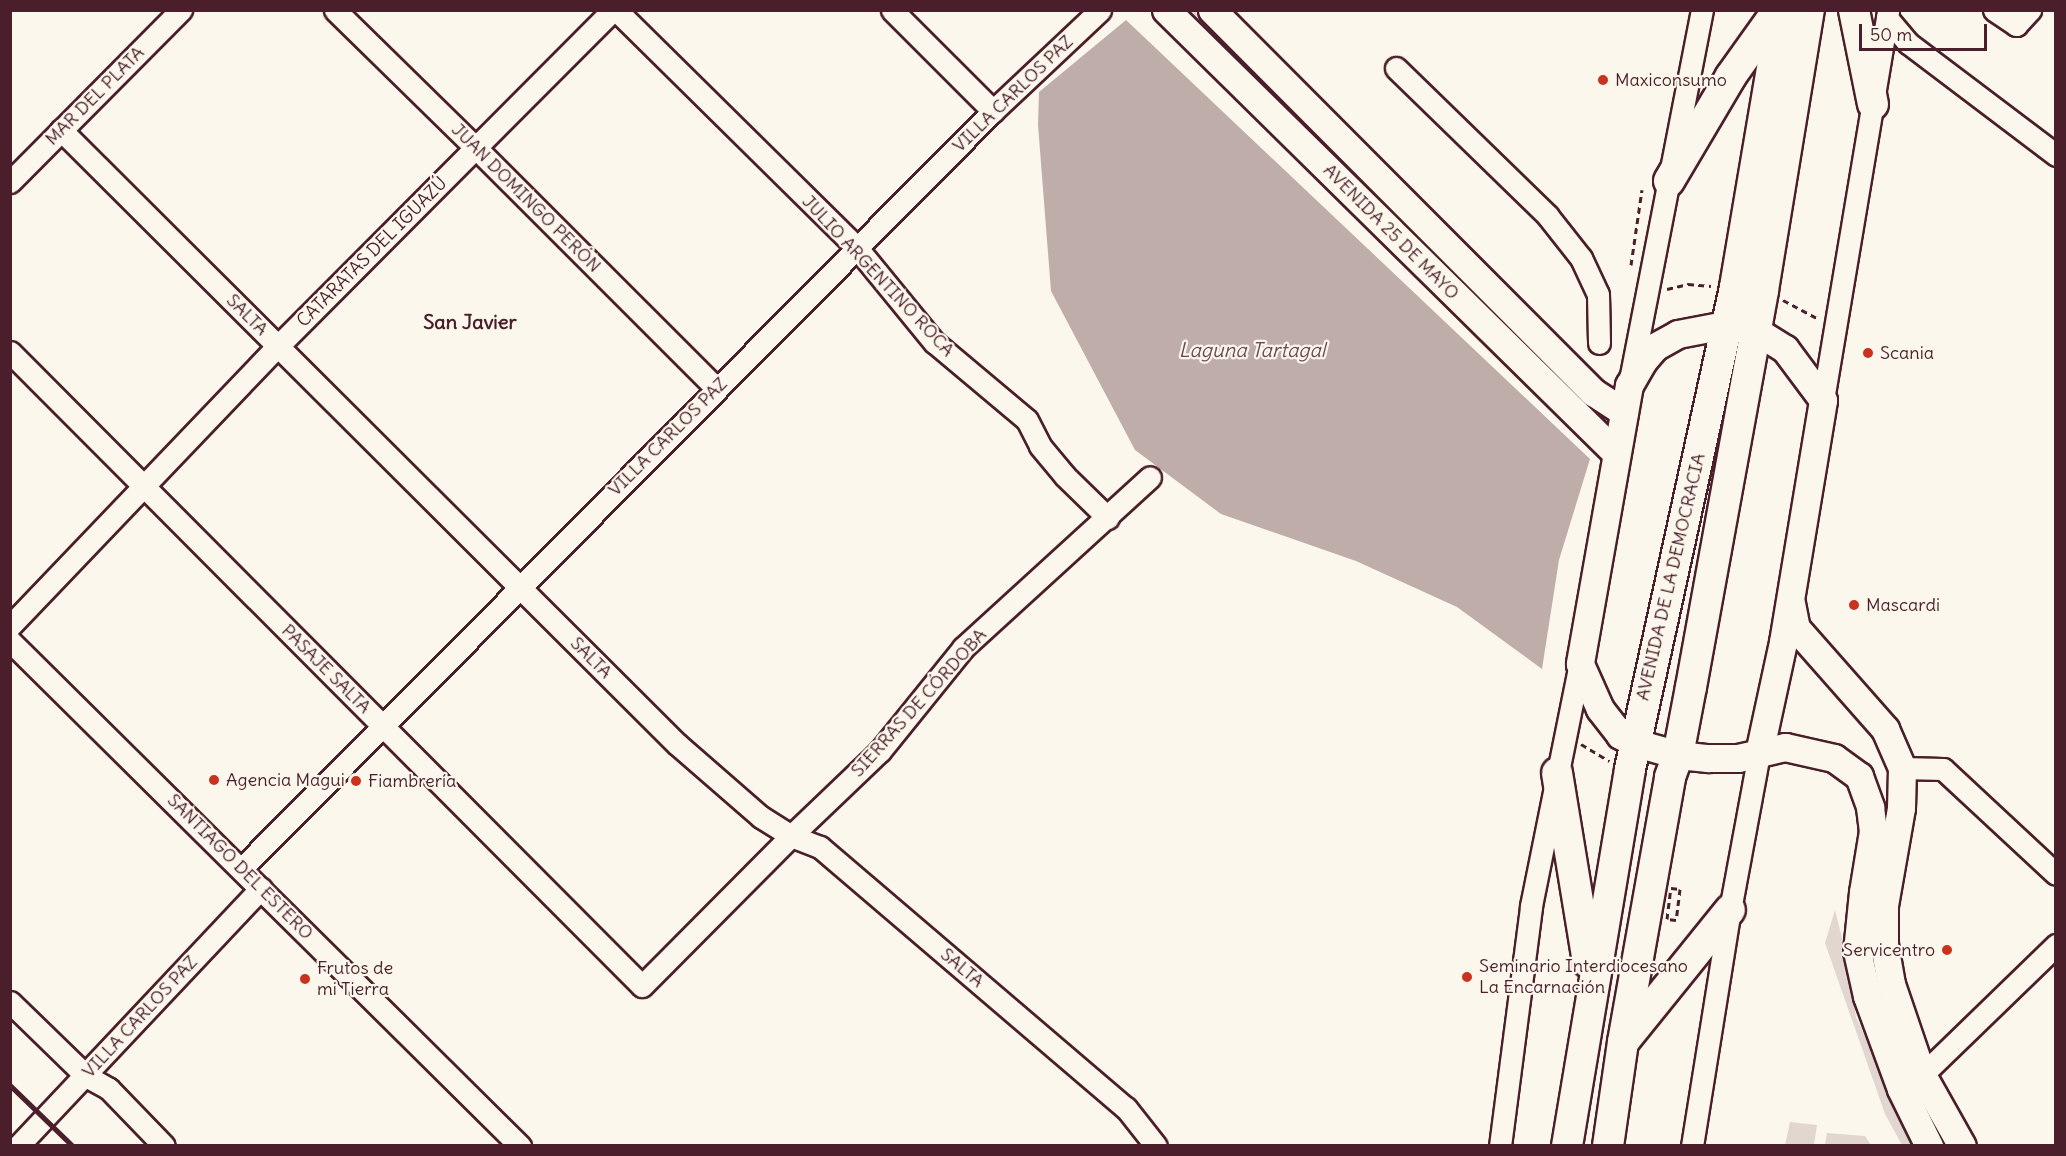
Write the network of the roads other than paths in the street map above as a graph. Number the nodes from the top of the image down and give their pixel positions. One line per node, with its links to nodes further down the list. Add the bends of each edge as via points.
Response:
1 (181, 10): 19 (street, MAR DEL PLATA)
2 (335, 10): 20 (street, JUAN DOMINGO PERÓN)
3 (615, 10): 20 (street, CATARATAS DEL IGUAZÚ); 24 (street, JULIO ARGENTINO ROCA)
4 (892, 10): 18 (street)
5 (1100, 10): 18 (street, VILLA CARLOS PAZ)
6 (1166, 10): 34 (main road, AVENIDA 25 DE MAYO)
7 (1212, 10): 33 (main road, AVENIDA 25 DE MAYO, via 1593,392)
8 (1702, 10): 22 (street)
9 (1778, 10): 22 (highway, via 1731,76)
10 (1782, 10): 25 (highway, AVENIDA DE LA DEMOCRACIA, via 1735,287)
11 (1809, 10): 26 (highway, AVENIDA DE LA DEMOCRACIA)
12 (1854, 10): 17 (highway)
13 (1994, 10): 15 (street)
14 (1888, 14): 17 (street); 21 (street, via 1908,43)
15 (2023, 18)
16 (1396, 68): 27 (street, via 1547,215 1581,258 1598,294)
17 (1873, 104): 32 (street)
18 (993, 111): 24 (street, VILLA CARLOS PAZ)
19 (61, 130): 23 (street, MAR DEL PLATA); 28 (street, SALTA)
20 (476, 148): 28 (street, CATARATAS DEL IGUAZÚ); 31 (street, JUAN DOMINGO PERÓN)
21 (2055, 155)
22 (1669, 181): 30 (street)
23 (10, 182)
24 (857, 248): 31 (street, VILLA CARLOS PAZ); 37 (street, JULIO ARGENTINO ROCA, via 934,342 1028,420 1040,446)
25 (1725, 325): 26 (main road); 30 (main road, via 1678,334 1655,347); 44 (highway, AVENIDA DE LA DEMOCRACIA)
26 (1755, 330): 32 (main road, via 1785,349); 46 (highway, AVENIDA DE LA DEMOCRACIA)
27 (1599, 343)
28 (278, 346): 36 (street, CATARATAS DEL IGUAZÚ); 38 (street, SALTA)
29 (10, 352): 36 (street, PASAJE SALTA)
30 (1629, 385): 33 (main road)
31 (716, 388): 38 (street, VILLA CARLOS PAZ)
32 (1824, 400): 39 (main road)
33 (1624, 412): 34 (main road)
34 (1616, 453): 42 (main road)
35 (1150, 477): 37 (street, SIERRAS DE CÓRDOBA)
36 (144, 485): 40 (street, CATARATAS DEL IGUAZÚ); 43 (street, PASAJE SALTA)
37 (1108, 518): 49 (street, SIERRAS DE CÓRDOBA, via 963,648 880,751)
38 (519, 586): 43 (street, VILLA CARLOS PAZ); 49 (street, SALTA, via 677,744 761,818)
39 (1791, 598): 45 (main road); 47 (main road, via 1796,628 1885,729)
40 (10, 626)
41 (10, 641): 50 (street, SANTIAGO DEL ESTERO)
42 (1580, 664): 44 (main road, via 1600,709 1620,735); 48 (street)
43 (382, 726): 50 (street, VILLA CARLOS PAZ); 55 (street, PASAJE SALTA)
44 (1636, 743): 46 (main road); 56 (highway, AVENIDA DE LA DEMOCRACIA)
45 (1759, 753): 46 (main road, via 1738,758); 53 (street); 60 (main road, via 1785,747 1808,750 1834,758 1859,776 1870,807 1873,831 1857,951 1867,996)
46 (1678, 755): 58 (highway, AVENIDA DE LA DEMOCRACIA, via 1670,777)
47 (1902, 768): 51 (street, via 1943,769); 60 (main road, via 1900,808 1884,905 1884,944)
48 (1557, 772): 56 (highway); 65 (street, via 1531,906)
49 (791, 836): 55 (street, SIERRAS DE CÓRDOBA); 64 (street, SALTA, via 820,847 1126,1108)
50 (242, 868): 52 (street, SANTIAGO DEL ESTERO)
51 (2055, 874)
52 (261, 888): 59 (street, VILLA CARLOS PAZ); 61 (street, SANTIAGO DEL ESTERO)
53 (1730, 910): 58 (highway); 68 (street)
54 (2055, 945): 60 (street)
55 (642, 986)
56 (1592, 996): 66 (highway, AVENIDA DE LA DEMOCRACIA)
57 (10, 1002): 59 (street)
58 (1623, 1042): 67 (highway, AVENIDA DE LA DEMOCRACIA)
59 (86, 1076): 62 (street, VILLA CARLOS PAZ, via 66,1092); 63 (street, via 109,1089)
60 (1911, 1082): 69 (main road); 70 (main road)
61 (518, 1145)
62 (18, 1146)
63 (164, 1146)
64 (1156, 1146)
65 (1500, 1146)
66 (1567, 1146)
67 (1608, 1146)
68 (1692, 1146)
69 (1929, 1146)
70 (1962, 1146)

